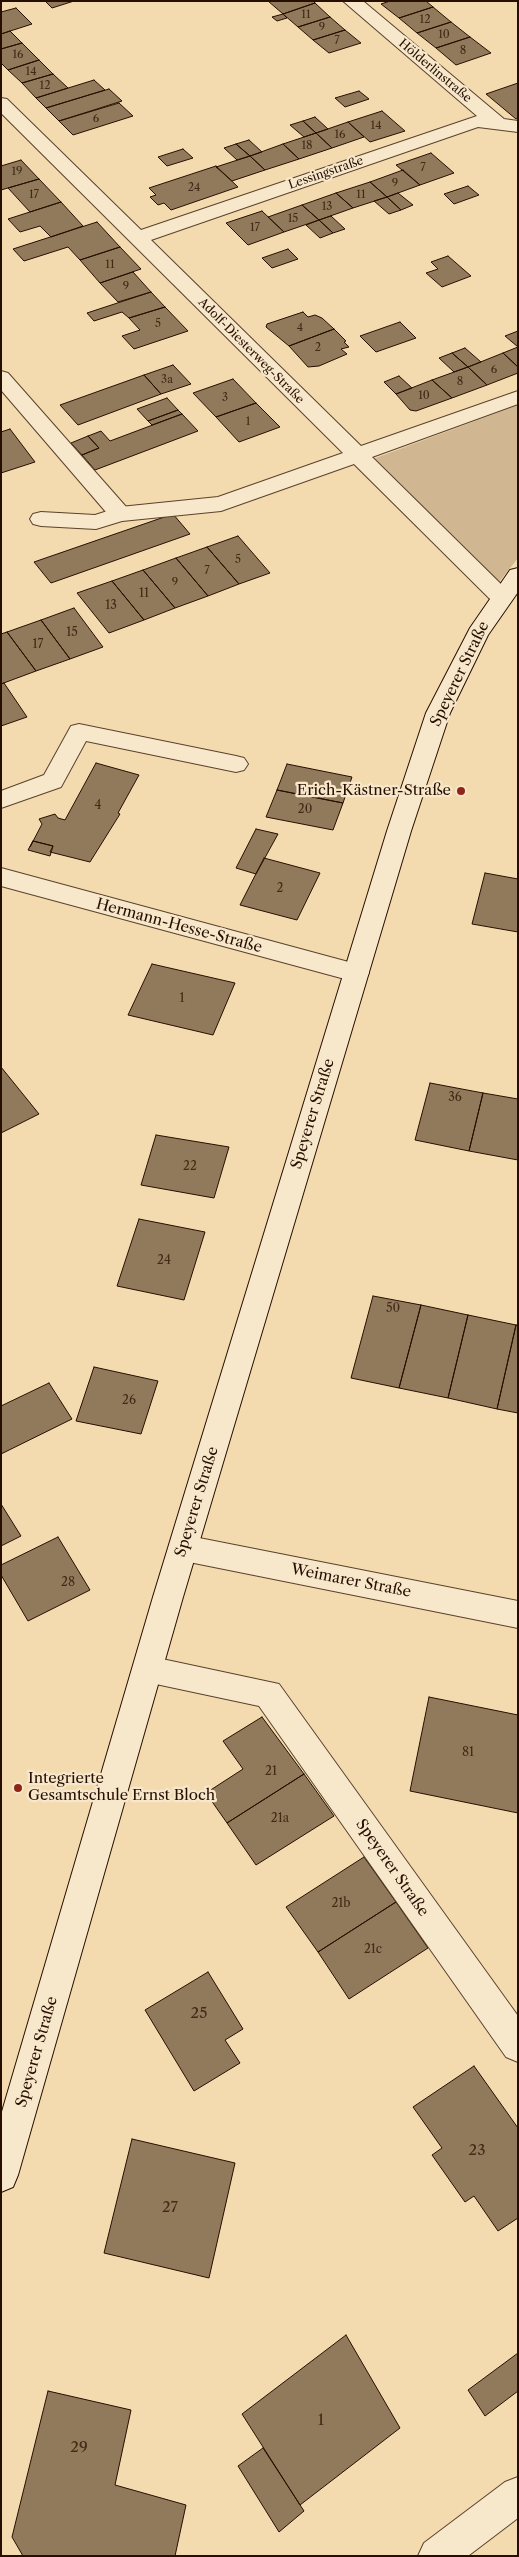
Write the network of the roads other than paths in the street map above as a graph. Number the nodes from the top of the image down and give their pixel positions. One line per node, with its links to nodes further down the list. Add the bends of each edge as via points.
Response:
1 (352, 1): 3 (street, Hölderlinstraße)
2 (1, 103): 6 (street, Adolf-Diesterweg-Straße)
3 (498, 124): 4 (street, Lessingstraße); 5 (street, Hölderlinstraße); 6 (street, Lessingstraße, via 477,121)
4 (518, 127)
5 (518, 140)
6 (137, 238): 9 (street, Adolf-Diesterweg-Straße)
7 (1, 377): 10 (street)
8 (518, 397): 9 (street)
9 (357, 456): 10 (street, via 221,504); 13 (street, Adolf-Diesterweg-Straße)
10 (120, 514): 11 (street, via 96,522)
11 (41, 519)
12 (518, 575): 13 (street, Speyerer Straße)
13 (501, 597): 17 (street, Speyerer Straße, via 478,633 438,712)
14 (236, 764): 15 (street, via 79,732 54,781)
15 (1, 800)
16 (1, 877): 17 (street, Hermann-Hesse-Straße)
17 (356, 974): 18 (street, Speyerer Straße)
18 (184, 1548): 19 (street, Weimarer Straße); 20 (street, Speyerer Straße)
19 (518, 1615)
20 (148, 1670): 21 (street, Speyerer Straße, via 268,1694); 22 (street, Speyerer Straße)
21 (518, 2045)
22 (1, 2175)
23 (518, 2495): 24 (street)
24 (437, 2556)

